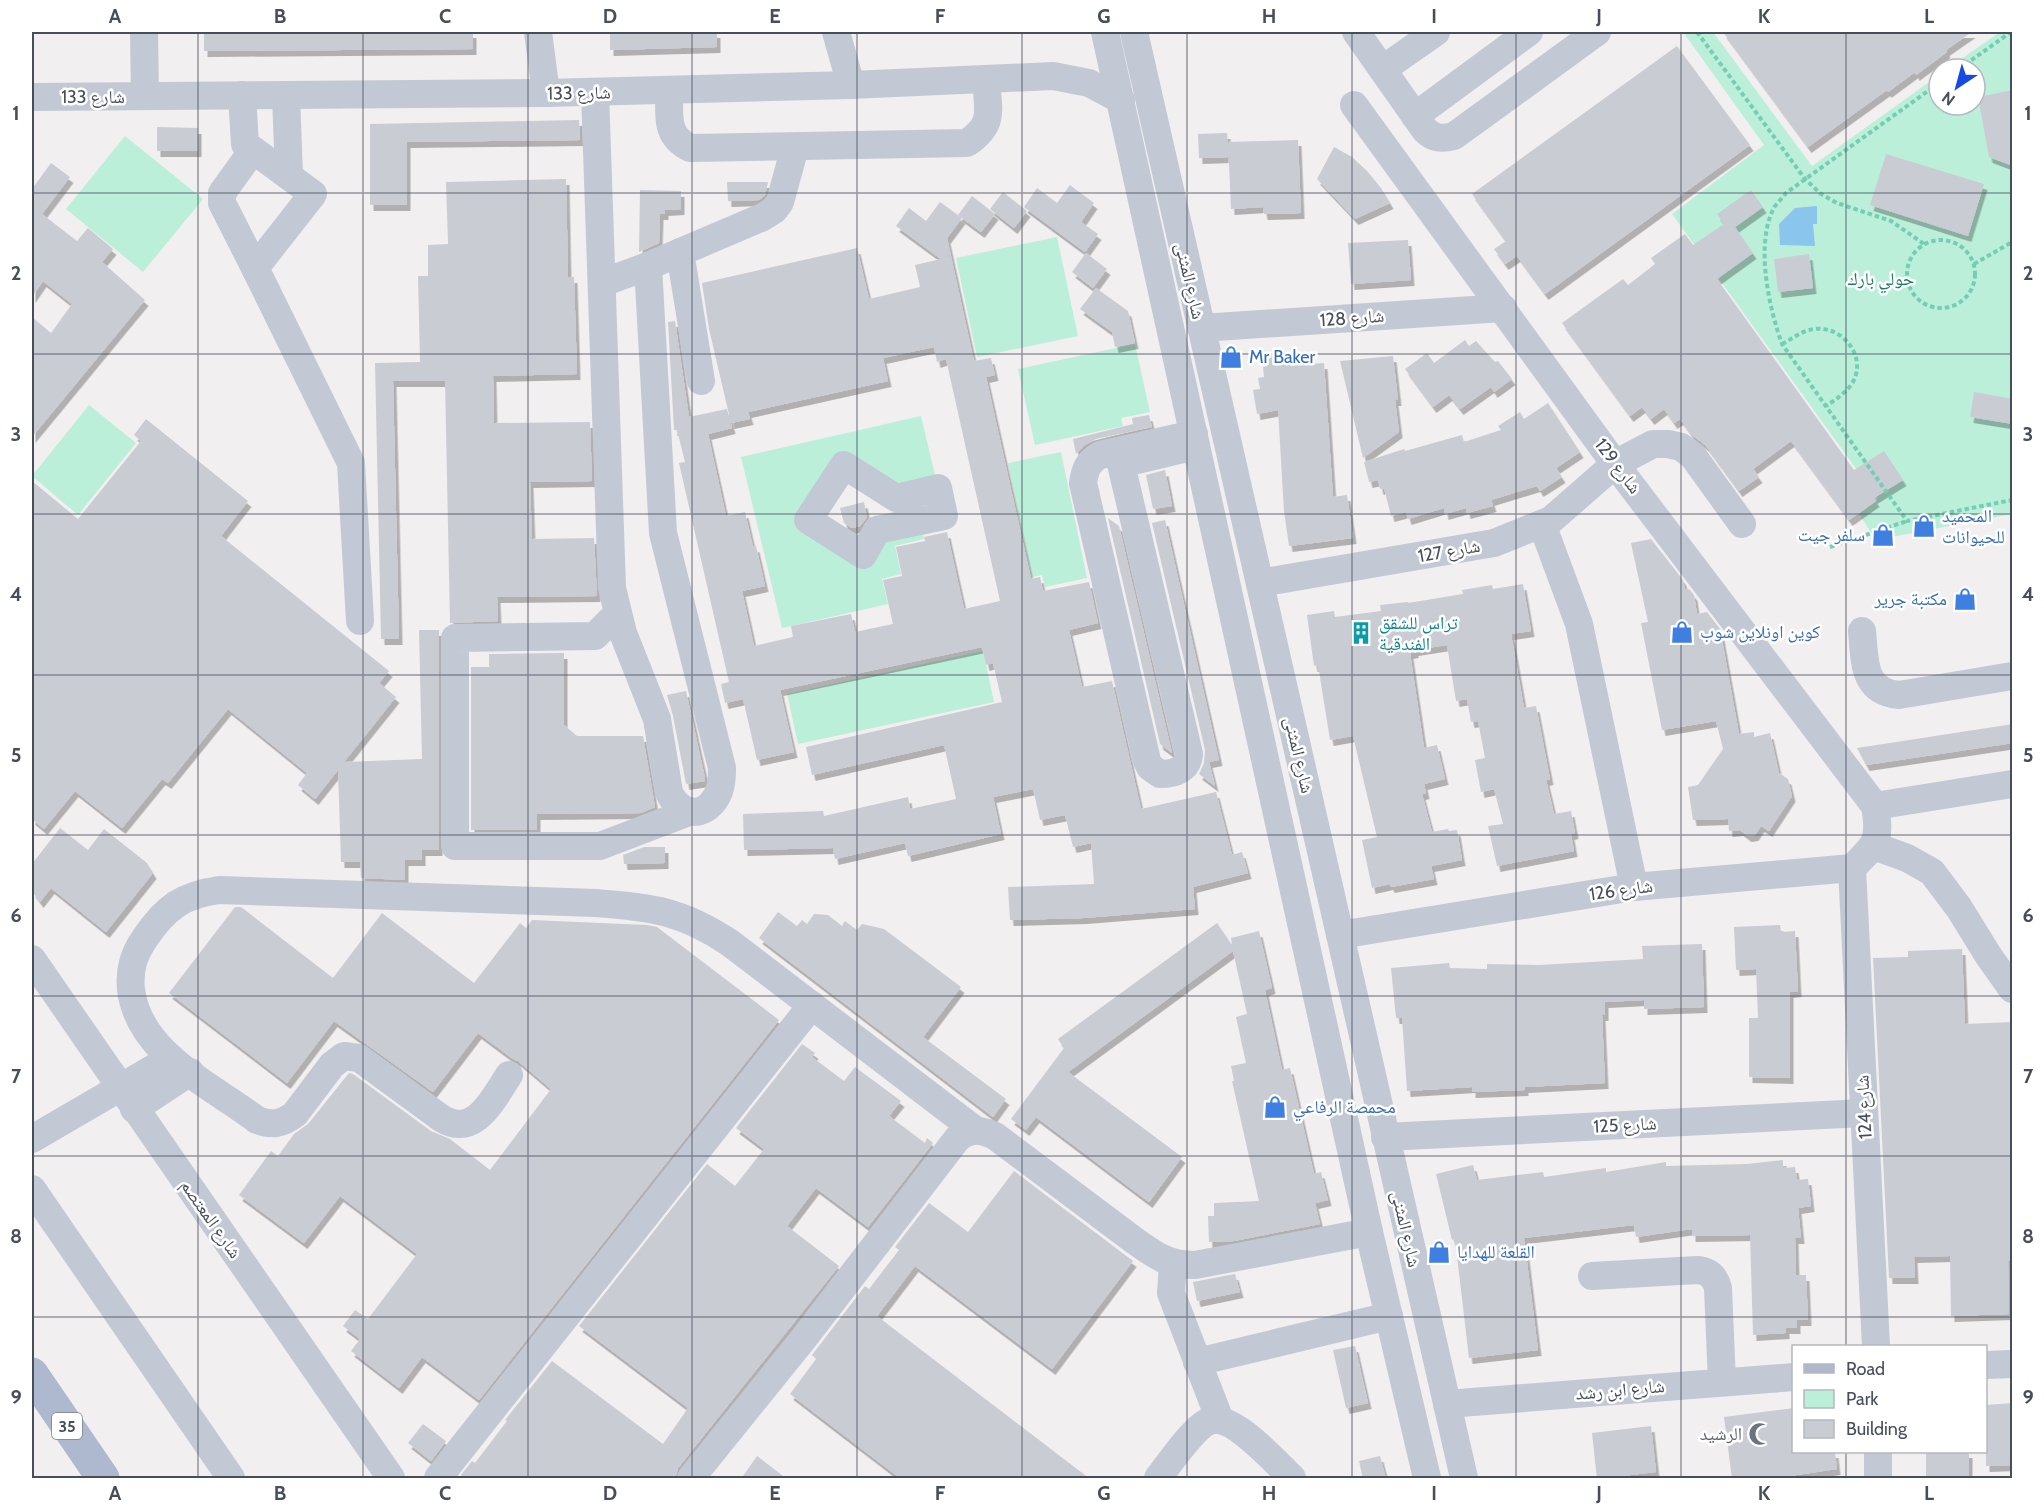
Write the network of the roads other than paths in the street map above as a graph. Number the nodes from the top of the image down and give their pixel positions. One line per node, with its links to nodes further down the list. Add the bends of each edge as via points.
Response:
1 (144, 32): 16 (street)
2 (538, 32): 15 (street)
3 (836, 32): 12 (street)
4 (1105, 32): 20 (street, شارع المثنى)
5 (1134, 32): 31 (street, شارع المثنى)
6 (1356, 32): 10 (street)
7 (1436, 32): 10 (street)
8 (1529, 32): 22 (street)
9 (1597, 32): 22 (street, via 1454,136 1430,136)
10 (1383, 69): 22 (street)
11 (986, 80): 12 (street, شارع 133); 20 (street, شارع 133, via 1071,78); 23 (street, via 989,117 983,131 967,143)
12 (851, 85): 13 (street, شارع 133)
13 (669, 90): 14 (street, شارع 133); 23 (street, via 670,128 674,138 690,148)
14 (596, 92): 15 (street, شارع 133); 29 (street)
15 (546, 93): 18 (street, شارع 133)
16 (145, 96): 17 (street, شارع 133); 19 (street, شارع 133)
17 (242, 96): 18 (street, شارع 133); 24 (street, via 245,144)
18 (286, 96): 25 (street)
19 (32, 97)
20 (1120, 100): 33 (street, شارع المثنى)
21 (1354, 105): 30 (street, شارع 129)
22 (1415, 116)
23 (795, 147): 26 (street, via 780,202 774,210)
24 (253, 150): 25 (street); 28 (street, via 222,193 222,203)
25 (289, 176): 28 (street, via 313,194)
26 (680, 252): 27 (street); 32 (street)
27 (648, 266): 29 (street); 46 (street, via 663,533 722,768 722,782 712,804 704,810)
28 (255, 268): 42 (street, via 351,463)
29 (602, 283): 41 (street, via 612,588)
30 (1503, 308): 31 (street, شارع 128); 34 (street, شارع 129)
31 (1201, 328): 40 (street, شارع المثنى)
32 (701, 381)
33 (1195, 440): 35 (street, via 1122,464); 37 (street, via 1109,453 1090,461 1083,483); 62 (street, شارع المثنى)
34 (1615, 464): 38 (street, شارع 127); 39 (street, شارع 127, via 1653,444 1681,447 1693,456); 47 (street, شارع 129)
35 (1129, 494): 37 (street); 37 (street, via 1189,754 1186,767 1181,770 1160,774 1150,767)
36 (896, 498): 36 (street, via 938,488 944,516 877,530 863,555 808,520 844,465)
37 (1088, 504)
38 (1542, 524): 40 (street, شارع 127, via 1494,543); 49 (street, via 1579,624)
39 (1742, 524)
40 (1260, 584): 50 (street, شارع المثنى)
41 (617, 614): 46 (street, via 657,719 669,792 673,801); 46 (street, via 595,636 455,638 456,846 600,846)
42 (360, 621)
43 (1862, 631): 44 (street, via 1867,672 1872,683 1889,694)
44 (2013, 676)
45 (2013, 784): 47 (street)
46 (689, 812)
47 (1876, 826): 48 (street); 52 (street, via 1907,858 1932,872)
48 (1852, 868): 49 (street, شارع 126); 57 (street, شارع 124)
49 (1634, 887): 50 (street, شارع 126)
50 (1341, 935): 59 (street, شارع المثنى)
51 (32, 959): 56 (street, شارع المعتصم)
52 (2013, 989)
53 (812, 1005): 54 (street, via 730,942 673,913 595,903 219,891 179,901 148,933 132,963 133,1006 140,1022); 58 (street); 76 (street)
54 (181, 1065): 55 (street, via 267,1124 277,1124 295,1114 332,1065 344,1056 359,1058 449,1123 468,1123 477,1118); 56 (street)
55 (509, 1075)
56 (127, 1098): 60 (street); 79 (street, شارع المعتصم)
57 (1864, 1113): 59 (street, شارع 125); 66 (street, شارع 124)
58 (975, 1130): 63 (street, via 995,1136 1154,1255); 80 (street, via 957,1139)
59 (1385, 1137): 73 (street, شارع المثنى)
60 (32, 1139)
61 (32, 1189): 78 (street)
62 (1369, 1232): 63 (street, via 1195,1265); 65 (street, شارع المثنى)
63 (1173, 1264): 67 (street, via 1171,1293)
64 (1592, 1275): 72 (street, via 1697,1270 1709,1274 1718,1288)
65 (1389, 1316): 67 (street); 83 (street, شارع المثنى)
66 (1876, 1345)
67 (1197, 1362): 74 (street)
68 (2013, 1364): 69 (street)
69 (1987, 1365)
70 (32, 1374): 77 (main road, 35)
71 (1792, 1377): 72 (street, شارع ابن رشد)
72 (1722, 1382): 73 (street, شارع ابن رشد)
73 (1446, 1404): 84 (street, شارع المثنى)
74 (1220, 1420): 81 (street, via 1202,1425); 82 (street, via 1239,1429)
75 (1878, 1453): 85 (street)
76 (449, 1474)
77 (103, 1479)
78 (231, 1479)
79 (391, 1479)
80 (691, 1479)
81 (1158, 1479)
82 (1292, 1479)
83 (1427, 1479)
84 (1464, 1479)
85 (1878, 1479)

